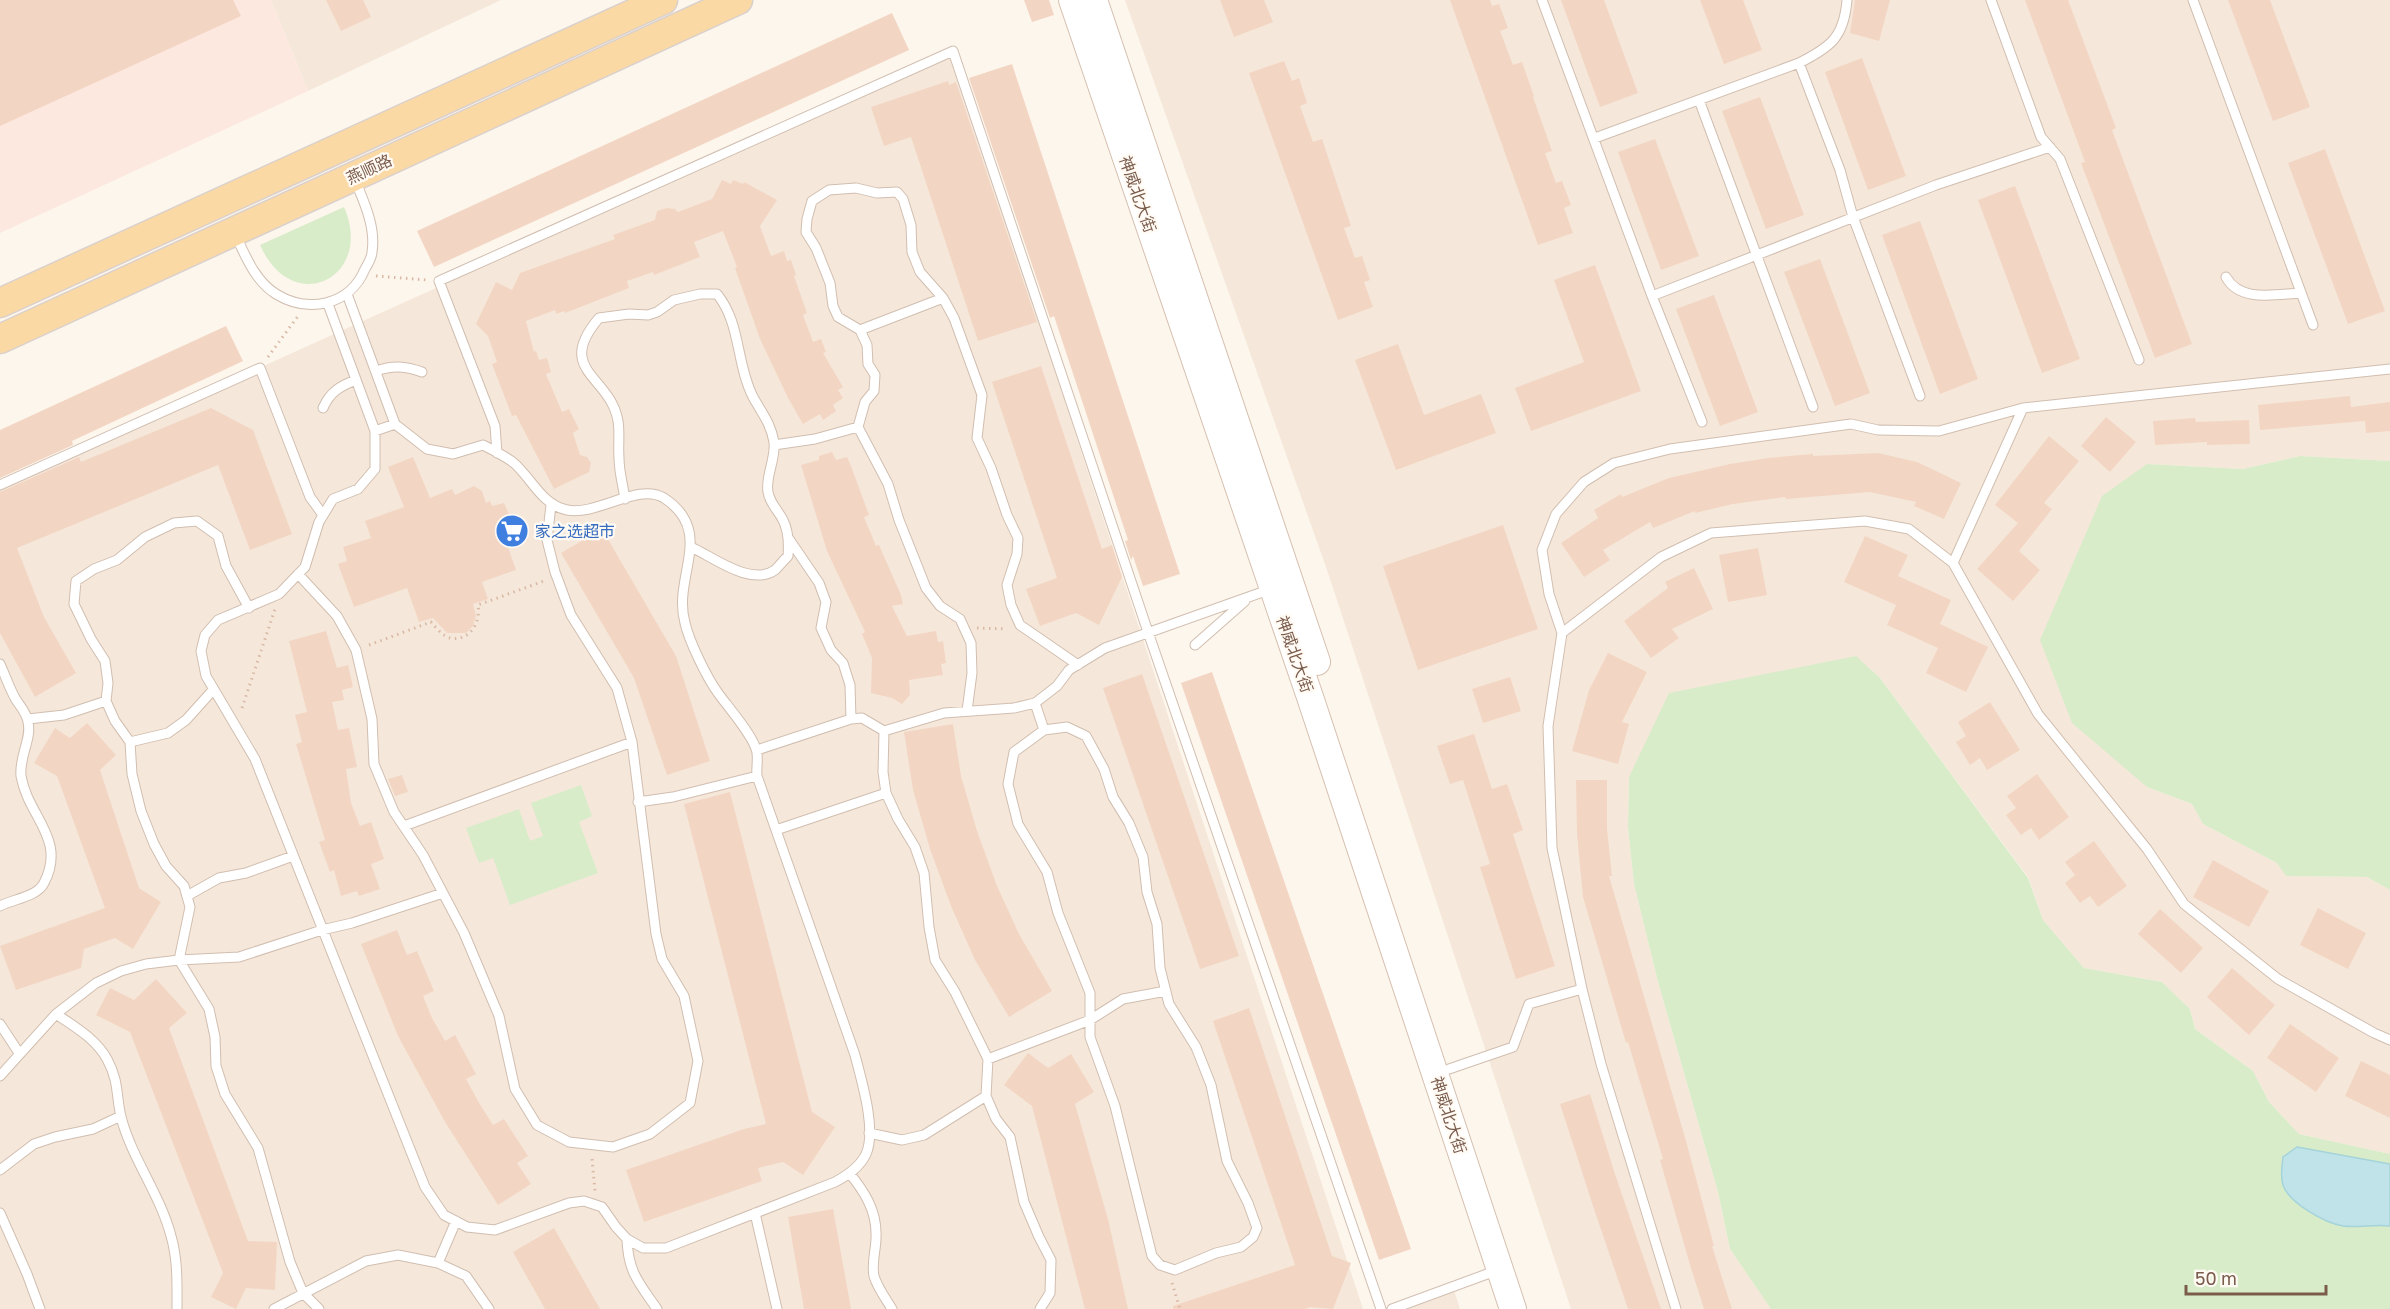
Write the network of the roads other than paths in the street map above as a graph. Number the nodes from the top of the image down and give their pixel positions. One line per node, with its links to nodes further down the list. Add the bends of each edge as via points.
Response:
1 (663, 0): 22 (main road, 燕顺路)
2 (738, 0): 13 (main road, 燕顺路)
3 (1072, 0): 50 (street, 神威北大街)
4 (1094, 0): 88 (street, 神威北大街, via 1329,696)
5 (1542, 0): 11 (lane)
6 (1847, 0): 9 (lane, via 1845,19 1826,50)
7 (1990, 0): 12 (lane, via 2041,137)
8 (2193, 0): 18 (lane)
9 (1799, 63): 10 (lane); 14 (lane, via 1840,170)
10 (1699, 100): 11 (lane); 16 (lane)
11 (1595, 138): 20 (lane)
12 (2050, 147): 14 (lane); 27 (lane, via 2060,159)
13 (354, 176): 15 (main road, 燕顺路); 19 (lane, via 369,215 372,252 363,275)
14 (1853, 217): 16 (lane); 32 (lane)
15 (234, 231): 23 (lane, via 252,270 276,294 306,305); 26 (main road, 燕顺路)
16 (1755, 255): 20 (lane); 33 (lane)
17 (2226, 277): 18 (lane, via 2241,293)
18 (2301, 293): 24 (lane)
19 (347, 294): 23 (lane); 29 (lane)
20 (1652, 296): 36 (lane)
21 (943, 298): 25 (lane); 25 (lane, via 920,272 912,252 911,225 897,192 829,190 812,201 806,232 830,283 838,317); 57 (lane, via 982,395 977,438 1018,538 1007,585 1011,605 1020,625)
22 (0, 303)
23 (328, 304): 31 (lane)
24 (2313, 325)
25 (860, 330): 38 (lane, via 867,345 868,364 875,375 874,391 865,402)
26 (0, 339)
27 (2139, 360)
28 (2390, 369): 35 (lane)
29 (376, 371): 30 (lane, via 390,366); 37 (lane)
30 (422, 372)
31 (356, 380): 34 (lane, via 328,396); 39 (lane)
32 (1920, 396)
33 (1813, 407)
34 (323, 408)
35 (2023, 408): 48 (lane); 54 (lane, via 1939,431 1878,430 1851,424 1670,449 1614,463 1584,482 1556,514 1542,550 1549,594)
36 (1702, 422)
37 (395, 423): 39 (lane); 41 (lane, via 427,449 453,454 483,445)
38 (858, 427): 40 (lane); 61 (lane, via 888,484 926,588 940,606 960,619 971,643)
39 (375, 431): 45 (lane, via 375,469 358,489 333,499)
40 (774, 445): 43 (lane, via 770,422 753,397 742,368 727,307 717,294 674,300 648,315 599,318 584,339 584,369 604,388 615,407); 46 (lane, via 767,491)
41 (497, 453): 44 (lane, via 513,462); 53 (lane, via 495,426 439,281 953,51)
42 (0, 485): 45 (lane, via 260,368 310,497)
43 (625, 499): 44 (lane, via 595,509 569,510); 47 (lane, via 645,492 662,497 680,511 689,527)
44 (551, 505): 67 (lane, via 548,540 556,577 571,615 617,688)
45 (323, 515): 49 (lane, via 305,567)
46 (789, 539): 47 (lane, via 788,556 773,571 756,576 741,573); 63 (lane, via 819,583 826,602 821,628 831,650 843,663 850,685)
47 (691, 547): 68 (lane, via 683,588 684,622 716,690)
48 (1953, 563): 54 (lane, via 1909,529 1865,521 1711,533 1661,557); 85 (lane, via 2038,714 2147,849 2184,904 2278,979)
49 (298, 574): 52 (lane, via 280,594); 72 (lane, via 338,616 356,650 372,719 374,764)
50 (1273, 589): 51 (lane); 100 (street, 神威北大街)
51 (1249, 597): 53 (lane); 55 (lane)
52 (249, 608): 58 (lane, via 218,620 205,635 201,651); 59 (lane, via 226,566 218,536 197,521 174,523 145,537 117,560 94,569 76,581 74,604 105,661)
53 (1148, 632): 57 (lane, via 1105,648); 111 (lane)
54 (1562, 633): 80 (lane, via 1548,726 1552,848)
55 (1195, 645)
56 (0, 664): 62 (lane)
57 (1078, 665): 60 (lane)
58 (213, 690): 66 (lane, via 186,720 168,733); 74 (lane, via 255,759)
59 (106, 701): 62 (lane, via 64,715); 66 (lane)
60 (1035, 703): 61 (lane); 64 (lane)
61 (967, 711): 65 (lane, via 944,713)
62 (28, 718): 77 (lane, via 21,776 49,836 52,862 43,886)
63 (851, 719): 65 (lane, via 862,718); 68 (lane)
64 (1044, 730): 81 (lane, via 1067,727 1086,736 1129,823 1143,857); 83 (lane, via 1014,752 1008,784 1018,824 1047,872 1058,913 1090,993)
65 (885, 731): 70 (lane)
66 (130, 742): 76 (lane, via 132,774 150,833)
67 (632, 742): 71 (lane); 72 (lane)
68 (757, 750): 69 (lane)
69 (757, 776): 71 (lane); 73 (lane)
70 (886, 793): 73 (lane); 87 (lane, via 915,847 924,873 935,960)
71 (639, 802): 75 (lane, via 656,934 662,959 684,996 698,1061 690,1103 650,1134 613,1148 569,1142 537,1125 515,1089 499,1016)
72 (404, 826): 75 (lane)
73 (776, 830): 92 (lane, via 855,1055 867,1098)
74 (293, 856): 76 (lane, via 219,878); 78 (lane)
75 (443, 892): 78 (lane)
76 (187, 896): 79 (lane, via 190,907)
77 (0, 906)
78 (322, 930): 79 (lane, via 239,957); 97 (lane, via 425,1187 444,1215)
79 (179, 960): 82 (lane, via 121,971 96,982); 101 (lane, via 209,1009 216,1066 225,1094 258,1148 290,1262)
80 (1582, 989): 88 (lane, via 1529,1004 1513,1047); 115 (lane)
81 (1166, 991): 83 (lane, via 1123,999); 83 (lane, via 1211,1085 1227,1161 1257,1228 1241,1247 1175,1270 1160,1265 1152,1256 1115,1106 1090,1037)
82 (56, 1014): 86 (lane); 91 (lane, via 92,1039 107,1059 118,1083)
83 (1090, 1020): 87 (lane)
84 (0, 1024): 86 (lane)
85 (2390, 1040)
86 (19, 1053): 89 (lane)
87 (988, 1059): 90 (lane)
88 (1449, 1069): 114 (street, 神威北大街)
89 (0, 1075)
90 (986, 1096): 92 (lane, via 924,1135 902,1140); 110 (lane, via 1010,1137 1024,1202 1051,1260 1050,1293)
91 (121, 1116): 93 (lane, via 93,1129 34,1144); 103 (lane, via 171,1234 177,1263)
92 (869, 1133): 94 (lane, via 867,1152)
93 (0, 1170)
94 (850, 1174): 96 (lane); 109 (lane, via 871,1206 876,1233 872,1261 875,1278)
95 (0, 1213): 102 (lane)
96 (755, 1213): 98 (lane, via 666,1248 643,1248); 108 (lane)
97 (456, 1221): 98 (lane, via 467,1227 495,1230 568,1203 584,1201 602,1207); 99 (lane)
98 (627, 1239): 107 (lane, via 628,1261)
99 (438, 1263): 101 (lane, via 398,1255 366,1261); 106 (lane, via 466,1276)
100 (1500, 1270): 112 (lane); 113 (street, 神威北大街)
101 (303, 1293): 104 (lane); 105 (lane)
102 (40, 1309)
103 (177, 1309)
104 (273, 1309)
105 (319, 1309)
106 (489, 1309)
107 (657, 1309)
108 (777, 1309)
109 (892, 1309)
110 (1040, 1309)
111 (1381, 1309)
112 (1392, 1309)
113 (1513, 1309)
114 (1530, 1309)
115 (1676, 1309)

